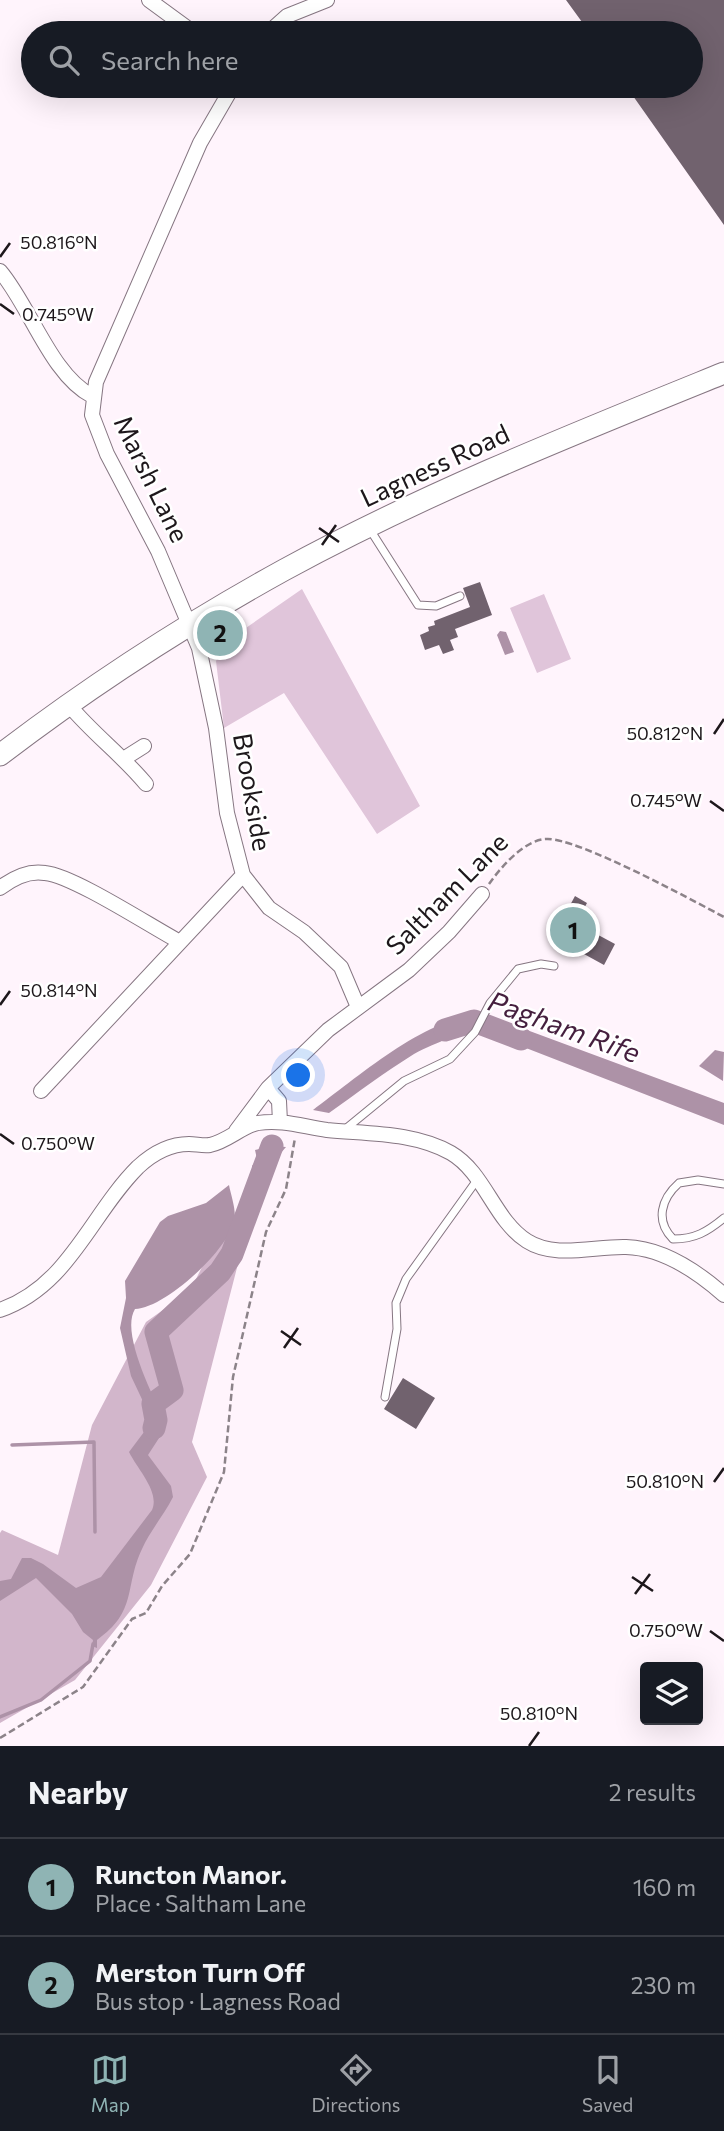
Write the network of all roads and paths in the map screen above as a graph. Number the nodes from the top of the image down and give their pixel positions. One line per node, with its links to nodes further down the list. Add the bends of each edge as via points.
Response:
1 (149, 0): 5 (street)
2 (292, 0): 4 (street)
3 (327, 0): 4 (street)
4 (287, 16): 6 (street)
5 (178, 21)
6 (281, 21)
7 (226, 98): 10 (street, Marsh Lane, via 200,143)
8 (0, 271): 10 (street, via 57,360 79,389)
9 (724, 373): 11 (main road, Lagness Road, via 555,442)
10 (92, 396): 13 (street, Marsh Lane, via 93,415 107,454)
11 (368, 527): 12 (lane, via 418,605 436,606); 13 (main road, Lagness Road)
12 (460, 596)
13 (192, 625): 14 (main road, Lagness Road); 19 (street, Brookside, via 208,680 227,813)
14 (69, 705): 16 (main road, Lagness Road); 17 (street, via 93,733)
15 (144, 746): 17 (street)
16 (0, 755)
17 (125, 758): 18 (street)
18 (146, 784)
19 (243, 875): 23 (street); 25 (street, Brookside, via 269,908 304,932 341,967)
20 (0, 888): 23 (street, via 27,873 46,873)
21 (482, 894): 22 (path, Saltham Lane, via 513,858 537,840 549,838 643,876); 25 (street, Saltham Lane, via 409,970)
22 (724, 917)
23 (180, 942): 27 (street)
24 (554, 966): 30 (lane, via 518,970 450,1059 404,1081)
25 (358, 1007): 26 (street, Saltham Lane)
26 (268, 1088): 28 (street, via 279,1101); 31 (street, Saltham Lane)
27 (41, 1091)
28 (280, 1122): 29 (street); 31 (street, via 256,1123)
29 (300, 1125): 30 (street); 40 (path, via 291,1148 286,1189 266,1232 233,1377 224,1472 190,1554 146,1613 132,1619 83,1687)
30 (343, 1131): 32 (street, via 410,1138 439,1147 455,1156)
31 (233, 1135): 38 (street, via 210,1145 165,1148 150,1156 127,1179 52,1278 30,1297)
32 (477, 1180): 36 (street, via 509,1225 527,1241 548,1250 629,1247); 39 (lane, via 406,1279 396,1303 397,1329)
33 (724, 1184): 35 (lane, via 698,1180 679,1183 671,1190 661,1218 663,1230)
34 (724, 1218): 35 (lane, via 702,1235)
35 (673, 1239): 36 (lane)
36 (663, 1257): 37 (street, via 705,1279)
37 (724, 1295)
38 (0, 1310)
39 (385, 1397)
40 (0, 1738)

